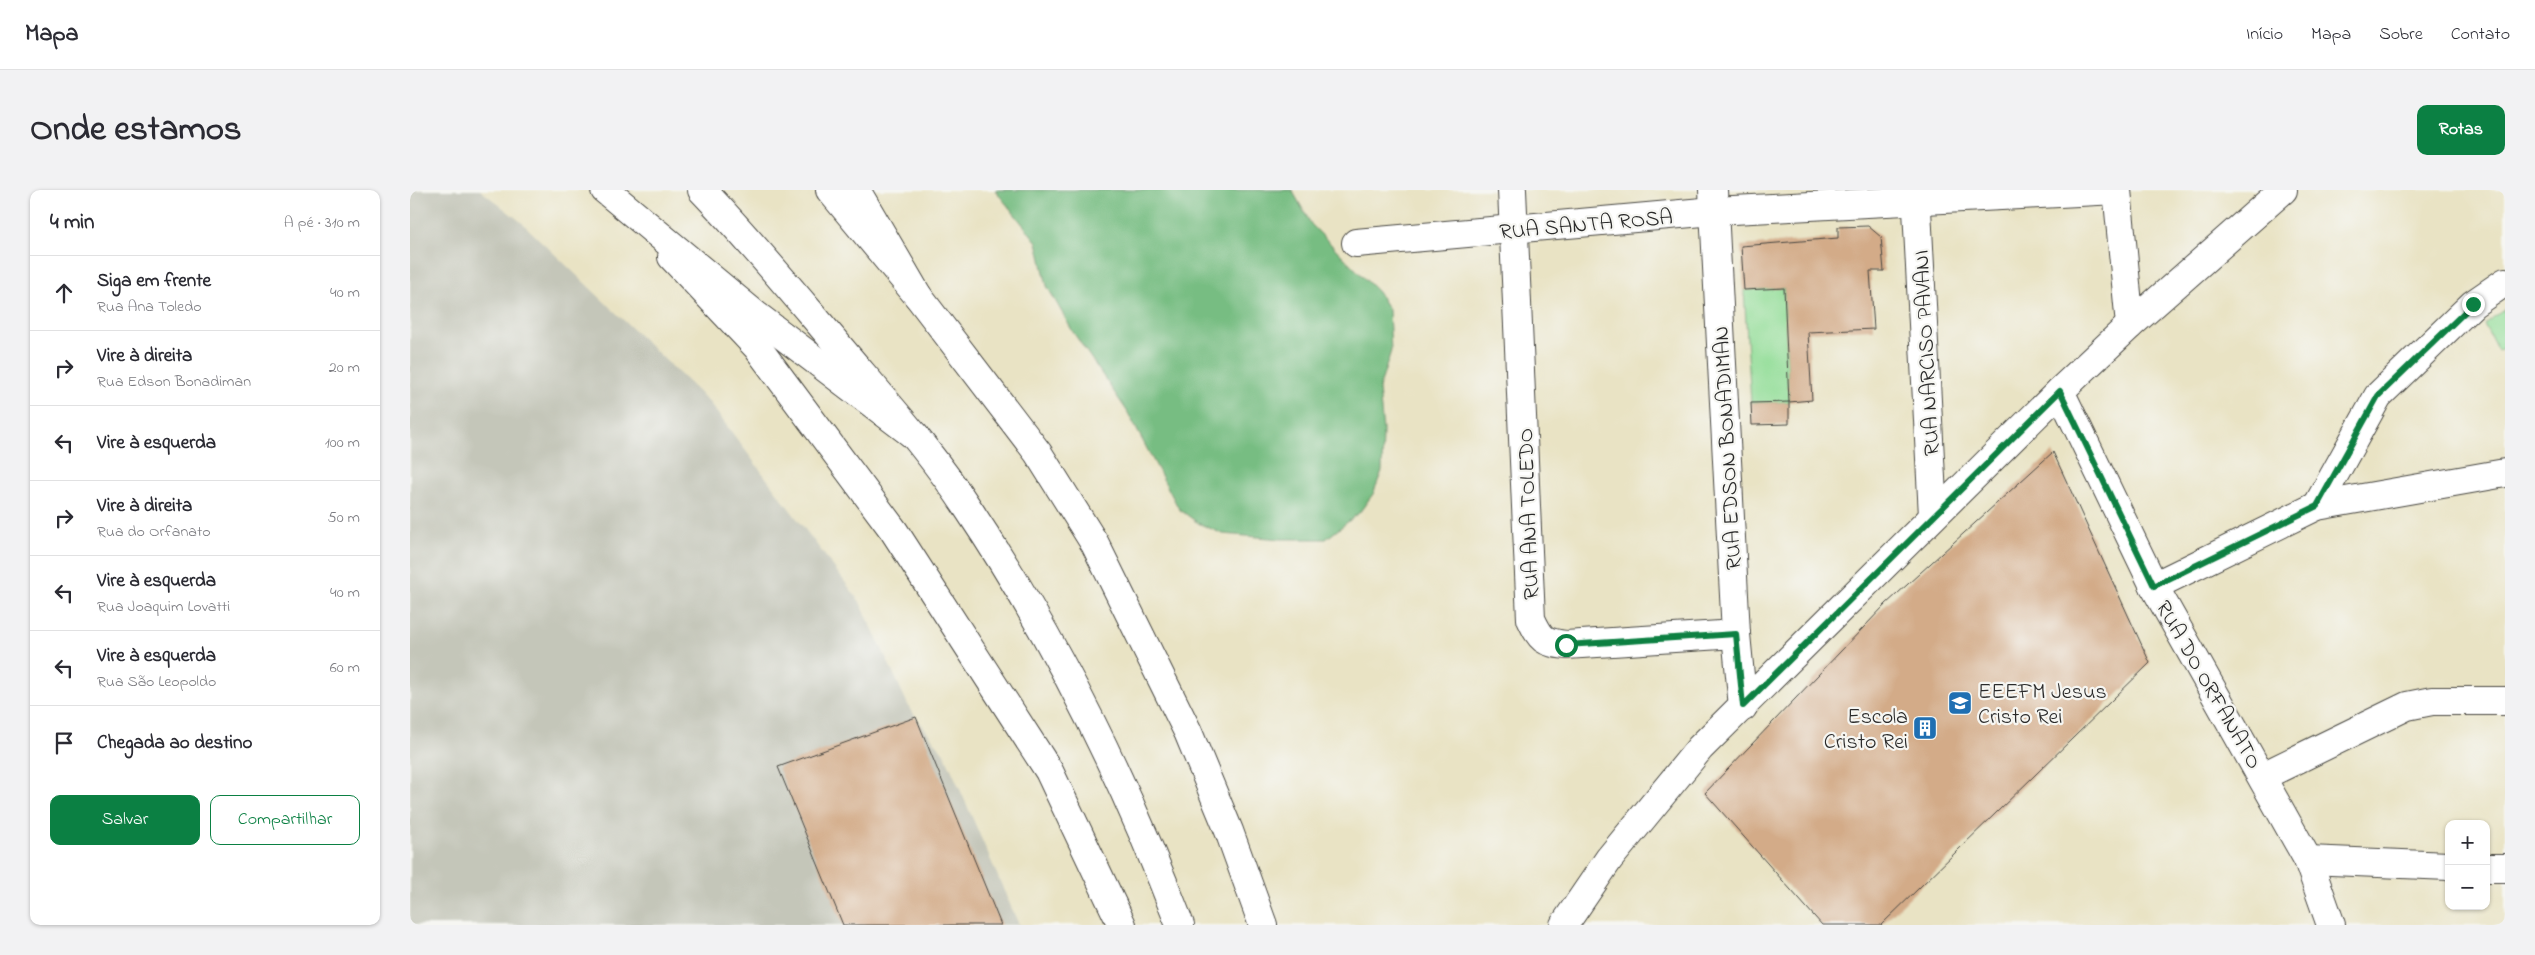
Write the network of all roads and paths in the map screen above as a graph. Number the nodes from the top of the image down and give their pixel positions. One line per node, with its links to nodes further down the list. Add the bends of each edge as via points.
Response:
1 (702, 190): 16 (main road, via 741,230)
2 (830, 190): 13 (main road)
3 (856, 190): 13 (main road)
4 (1512, 190): 10 (main road, RUA ANA TOLEDO)
5 (2117, 190): 8 (main road, RUA SANTA ROSA); 14 (main road)
6 (2283, 190): 14 (main road)
7 (609, 193): 16 (main road, via 757,316); 30 (main road, via 757,347 894,532 1049,771)
8 (1916, 195): 9 (main road, RUA SANTA ROSA); 19 (main road, RUA NARCISO PAVANI)
9 (1714, 201): 10 (main road, RUA SANTA ROSA); 21 (main road, RUA EDSON BONADIMAN)
10 (1514, 229): 11 (main road, RUA SANTA ROSA); 21 (main road, RUA ANA TOLEDO, via 1531,619 1539,636 1548,643 1566,645)
11 (1356, 242)
12 (2505, 282): 18 (main road, via 2473,304 2378,396)
13 (918, 296): 32 (main road, via 1038,453 1096,544 1188,732)
14 (2130, 325): 15 (main road)
15 (2060, 391): 19 (main road); 20 (main road, RUA DO ORFANATO)
16 (915, 436): 31 (main road, via 968,508 1048,636 1116,770)
17 (2505, 473): 18 (main road)
18 (2317, 506): 20 (main road)
19 (1933, 516): 23 (main road)
20 (2154, 586): 24 (main road, RUA DO ORFANATO)
21 (1736, 634): 23 (main road, RUA EDSON BONADIMAN)
22 (2505, 701): 24 (main road, via 2432,700 2407,706)
23 (1743, 706): 29 (main road, via 1700,748 1609,858)
24 (2263, 776): 25 (main road, RUA DO ORFANATO)
25 (2308, 860): 26 (main road); 33 (main road, RUA DO ORFANATO)
26 (2445, 866)
27 (2490, 868): 28 (main road)
28 (2505, 868)
29 (1564, 924)
30 (1122, 925)
31 (1180, 925)
32 (1264, 925)
33 (2331, 925)

